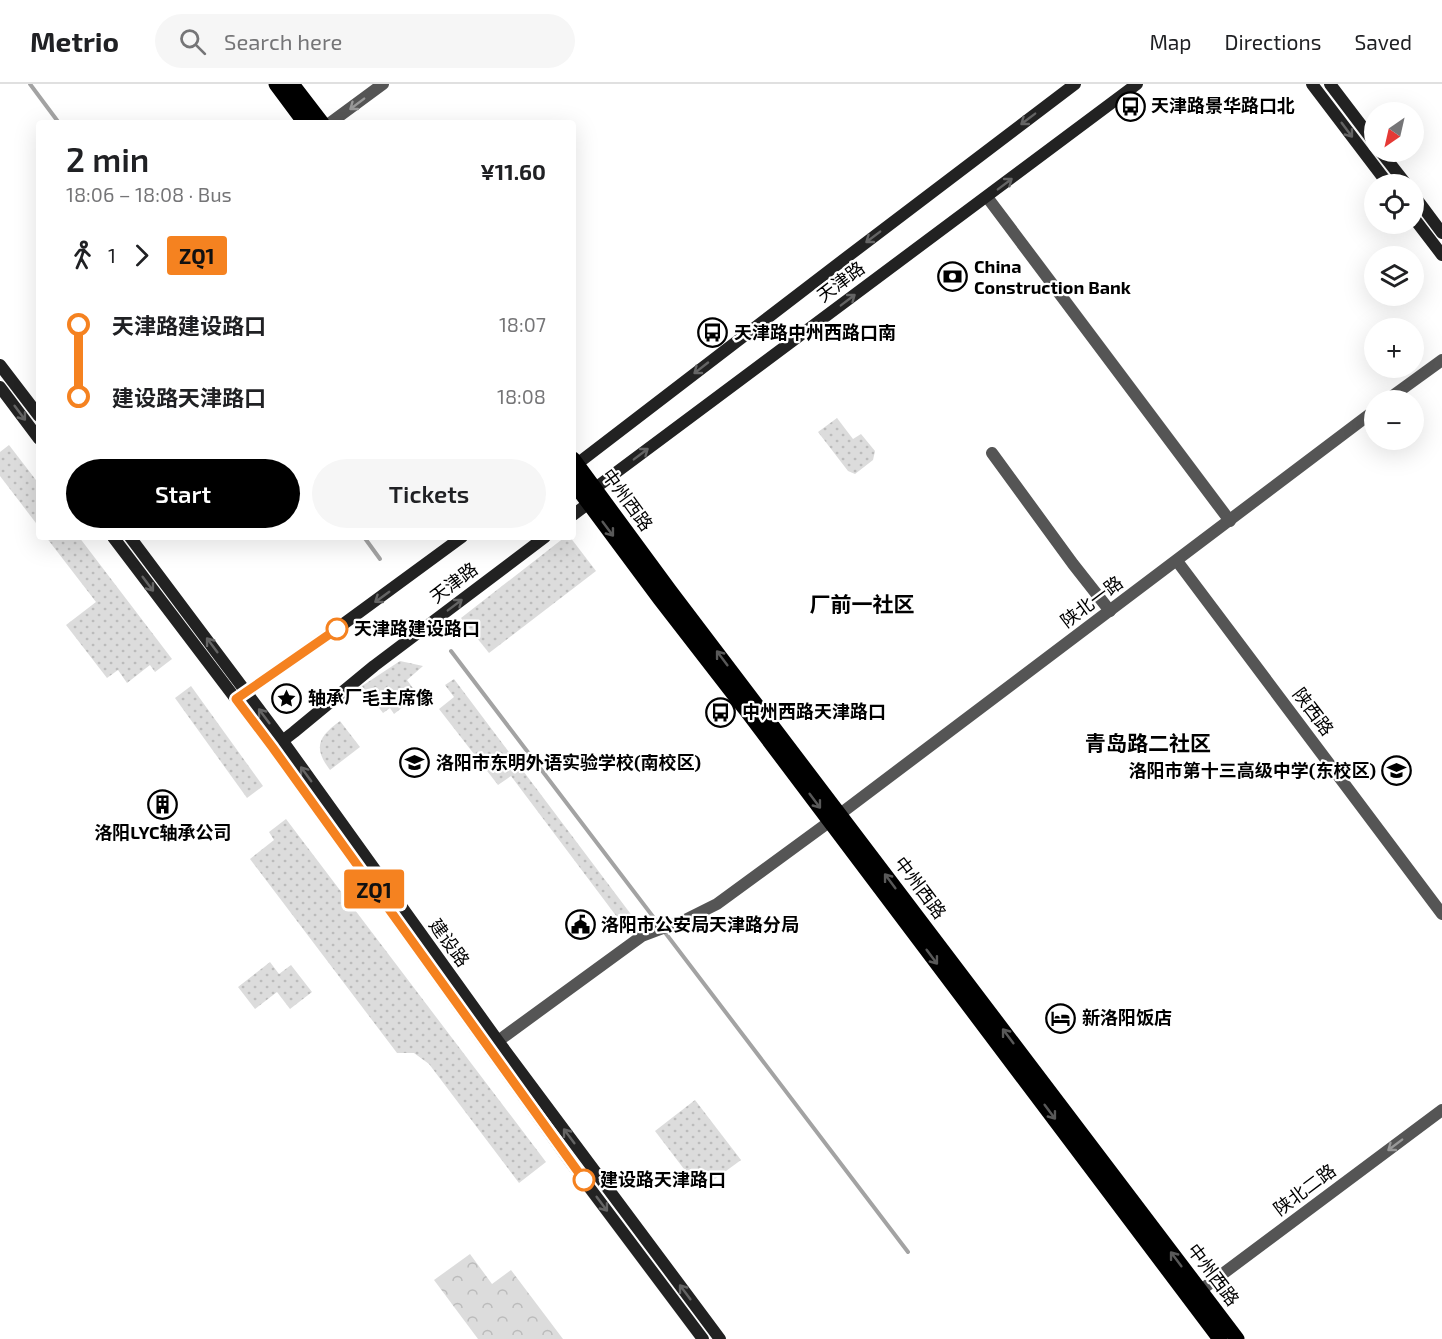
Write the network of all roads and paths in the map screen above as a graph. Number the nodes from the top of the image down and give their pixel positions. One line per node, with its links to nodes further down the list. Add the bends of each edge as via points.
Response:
1 (276, 84): 8 (main road)
2 (292, 84): 9 (main road)
3 (382, 84): 10 (street, one-way to 10)
4 (1075, 84): 28 (main road, 天津路, one-way to 28)
5 (1137, 84): 15 (main road, 天津路, one-way to 5)
6 (1312, 84): 13 (main road, one-way to 13)
7 (1330, 84): 11 (main road)
8 (303, 120)
9 (320, 120)
10 (334, 120)
11 (1364, 129)
12 (1389, 162): 14 (main road)
13 (1380, 174)
14 (1398, 174)
15 (987, 197): 31 (main road, 天津路, one-way to 15); 33 (street)
16 (1424, 209): 18 (main road)
17 (1424, 231): 19 (main road)
18 (1442, 233)
19 (1442, 255)
20 (1442, 360): 23 (street)
21 (0, 365): 24 (main road)
22 (0, 387): 26 (main road, one-way to 26)
23 (1402, 390)
24 (36, 412)
25 (1364, 419): 33 (street, 陕北一路)
26 (36, 435)
27 (992, 453): 39 (street)
28 (576, 460)
29 (576, 466): 31 (main road, 中州西路)
30 (576, 484): 31 (main road, 中州西路)
31 (592, 496): 32 (main road, 天津路); 42 (main road, 中州西路)
32 (576, 512)
33 (1230, 521): 38 (street, 陕北一路)
34 (115, 540): 40 (main road, 建设路, one-way to 40)
35 (132, 540): 40 (main road, 建设路, one-way to 35)
36 (458, 540): 40 (main road, 天津路, one-way to 40)
37 (541, 540): 41 (main road, 天津路, one-way to 37)
38 (1177, 561): 39 (street, 陕北一路); 43 (street, 陕西路)
39 (1110, 611): 42 (street, 陕北一路)
40 (241, 696): 41 (main road, 建设路)
41 (278, 744): 44 (main road, 建设路, one-way to 41); 47 (main road, 建设路, one-way to 47, via 571,1163)
42 (835, 818): 44 (street, 陕北一路, via 717,904 642,936); 46 (main road, 中州西路)
43 (1442, 914)
44 (498, 1041): 48 (main road, 建设路, one-way to 44)
45 (1442, 1110): 46 (street, 陕北二路, one-way to 46)
46 (1195, 1295): 49 (main road, 中州西路); 50 (main road, 中州西路)
47 (703, 1339)
48 (720, 1339)
49 (1220, 1339)
50 (1237, 1339)

